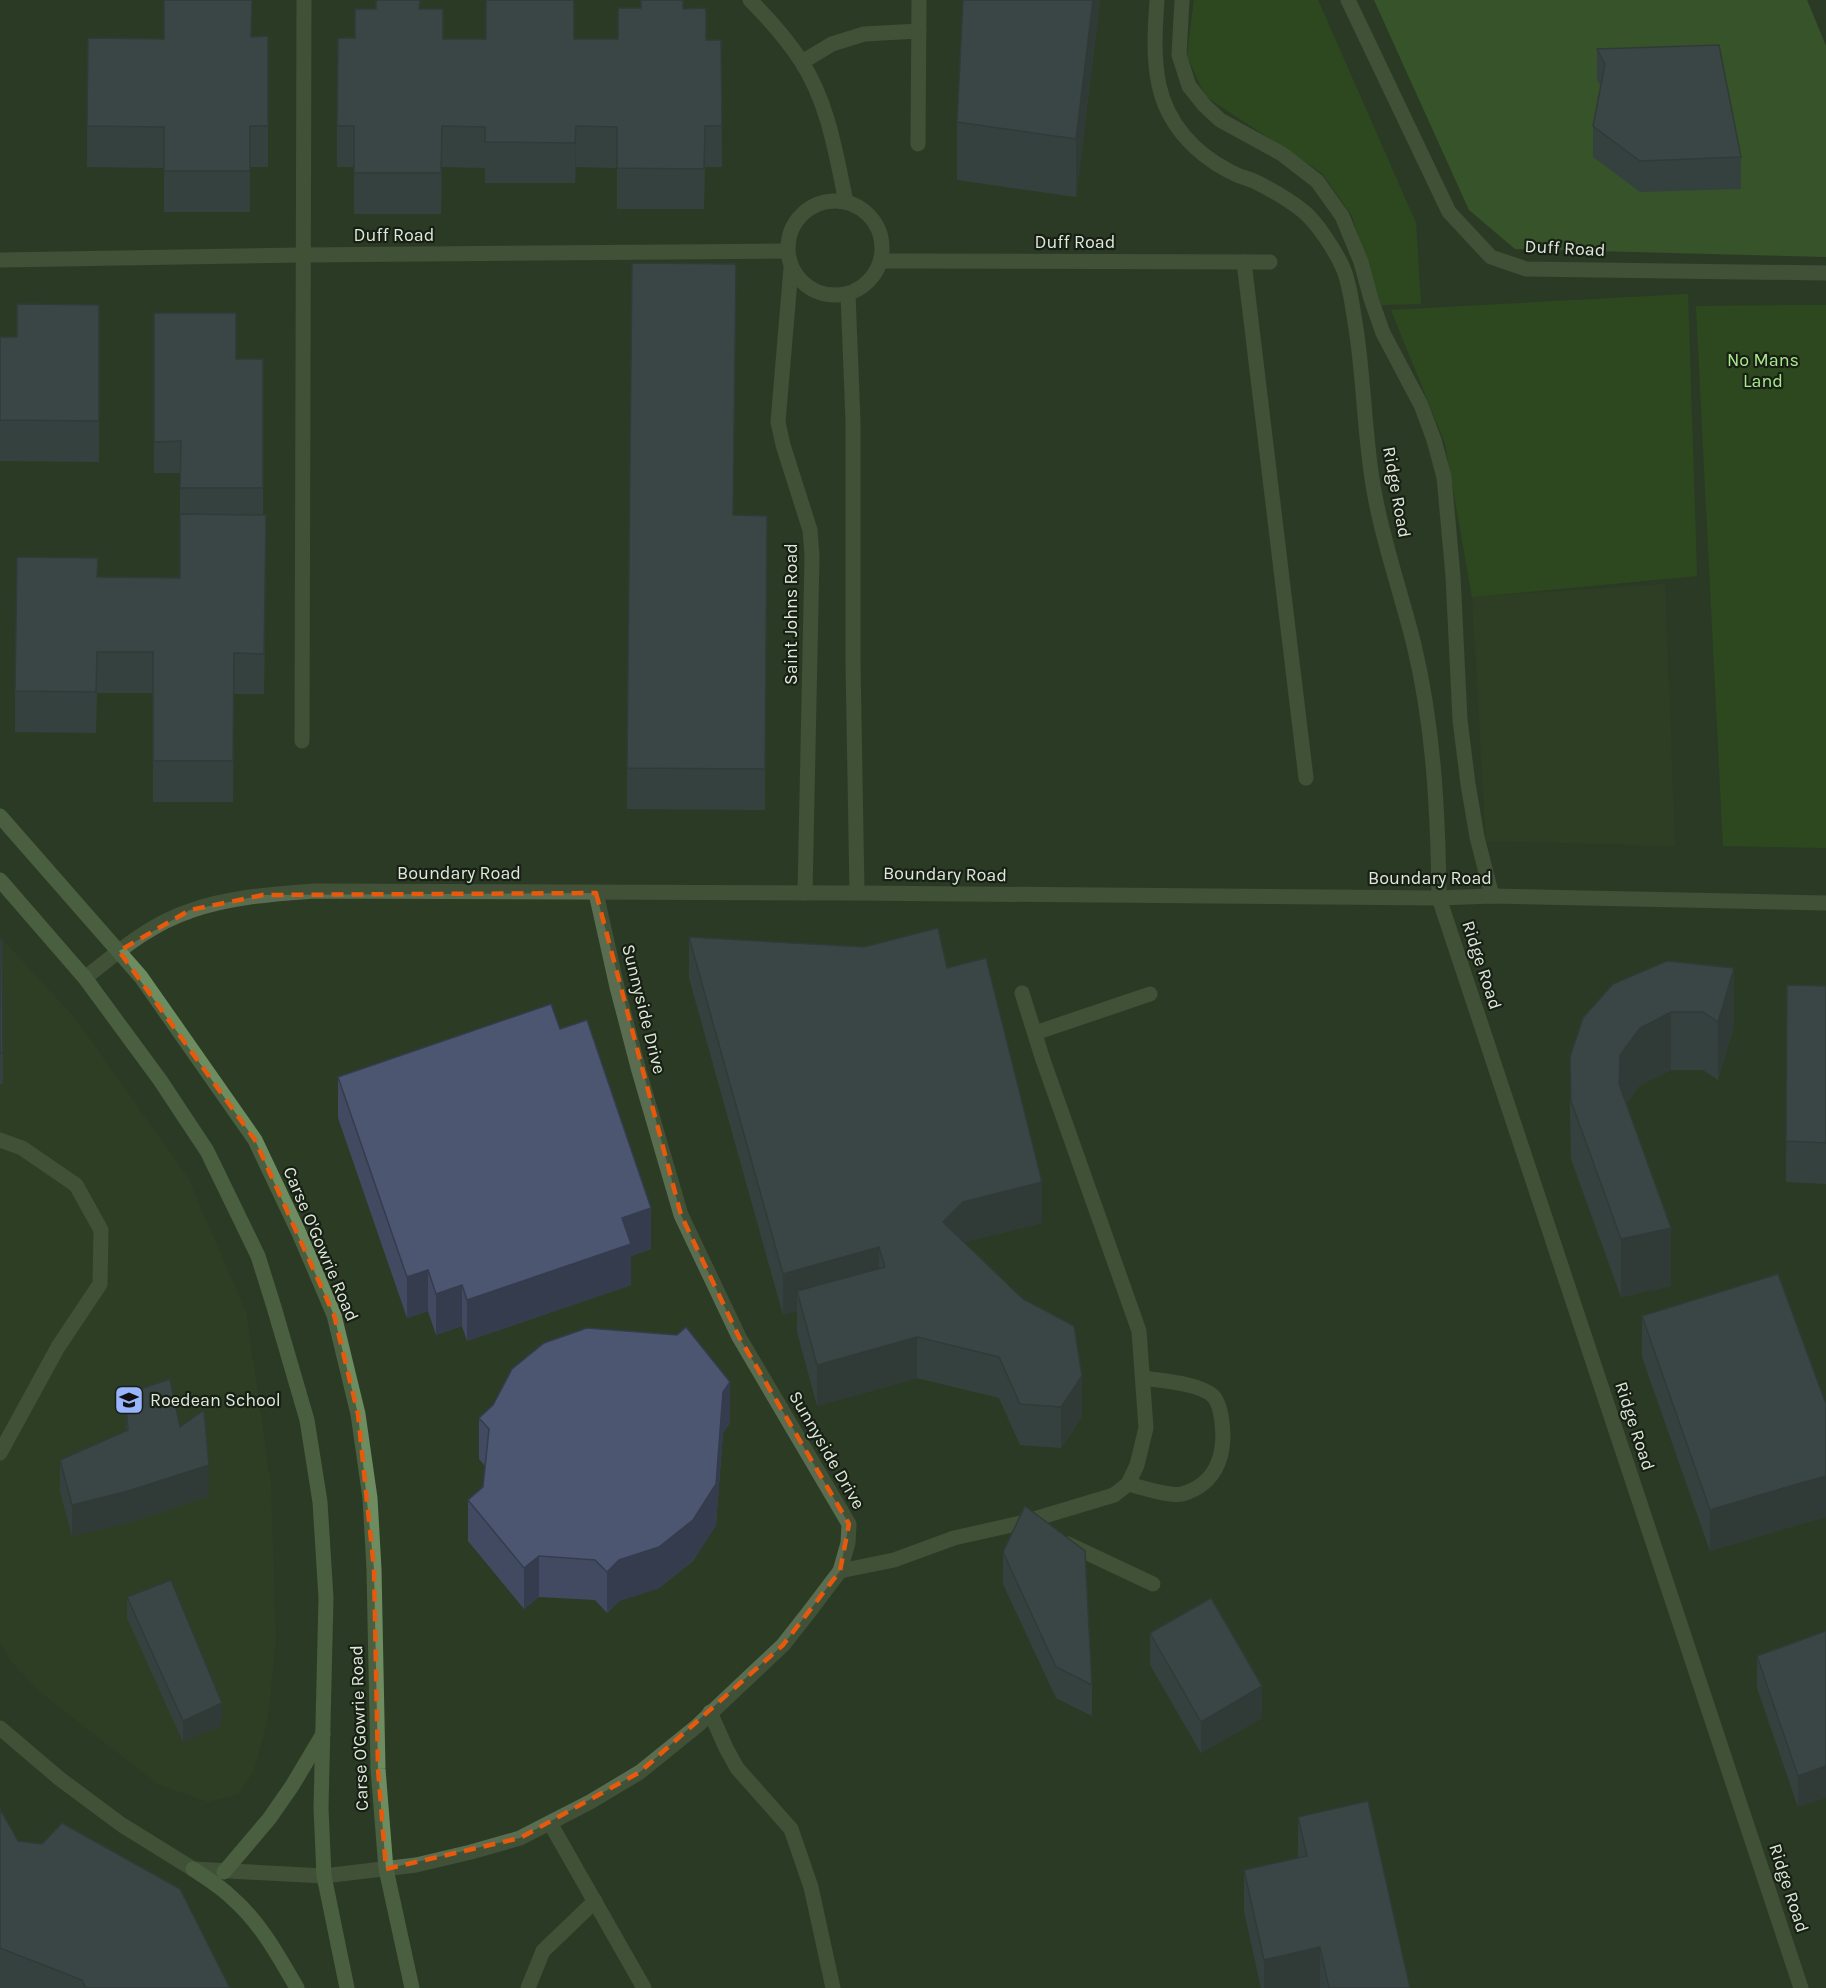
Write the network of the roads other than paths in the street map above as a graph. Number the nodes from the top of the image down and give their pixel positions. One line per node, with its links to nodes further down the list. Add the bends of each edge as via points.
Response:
1 (304, 0): 12 (street)
2 (750, 0): 8 (street)
3 (919, 0): 7 (street)
4 (1157, 0): 28 (street, Ridge Road, via 1155,59 1159,86 1167,111 1182,135 1228,171 1256,182 1305,213 1344,269 1358,341 1373,485 1426,709 1434,780)
5 (1182, 0): 27 (street, via 1179,55 1189,86 1220,120 1282,154 1317,181 1342,216 1383,333 1422,405 1444,477 1460,720 1477,837)
6 (1348, 0): 18 (street, Duff Road, via 1449,212 1491,257 1526,269)
7 (919, 31): 8 (street, via 864,34 832,44); 9 (street)
8 (802, 62): 10 (street, via 834,141)
9 (918, 144)
10 (846, 202): 11 (street, via 827,201 806,210 792,229); 14 (street, via 864,210 876,224 882,242)
11 (788, 252): 12 (street, Duff Road); 17 (street)
12 (302, 255): 13 (street, Duff Road); 20 (street)
13 (0, 260)
14 (881, 261): 15 (street, Duff Road); 19 (street, via 869,282)
15 (1244, 262): 16 (street, Duff Road); 21 (street)
16 (1270, 262)
17 (791, 268): 19 (street, via 813,291 831,296); 25 (street, Saint Johns Road, via 778,422 810,530 812,556)
18 (1826, 273)
19 (848, 294): 26 (street, via 853,421)
20 (302, 741)
21 (1306, 778)
22 (0, 816): 30 (main road, Carse O'Gowrie Road)
23 (0, 880): 31 (main road, Carse O'Gowrie Road)
24 (596, 892): 25 (street, Boundary Road); 30 (street, Boundary Road, via 313,891 264,895 190,910); 40 (street, Sunnyside Drive, via 636,1060 681,1215 739,1337 849,1524)
25 (805, 893): 26 (street, Boundary Road)
26 (857, 893): 28 (street, Boundary Road)
27 (1492, 896): 28 (street, Boundary Road); 29 (street, Boundary Road)
28 (1438, 898): 57 (street, Ridge Road)
29 (1826, 903)
30 (119, 951): 31 (street, Boundary Road); 47 (main road, Carse O'Gowrie Road, via 255,1140 334,1315 358,1414 370,1498 378,1769)
31 (85, 978): 44 (main road, Carse O'Gowrie Road, via 207,1151 258,1256 307,1420 320,1502 326,1598)
32 (1022, 993): 34 (street)
33 (1150, 994): 34 (street)
34 (1035, 1034): 36 (street, via 1138,1330)
35 (0, 1140): 37 (street, via 22,1148 76,1185 100,1230 100,1284 58,1347)
36 (1143, 1378): 38 (street, via 1146,1428); 38 (street, via 1195,1387 1215,1397 1224,1438 1221,1461 1202,1484 1179,1495)
37 (0, 1453)
38 (1128, 1484): 39 (street, via 1114,1495)
39 (1021, 1523): 40 (street, via 954,1538 894,1560); 41 (street)
40 (840, 1571): 42 (street, Sunnyside Drive, via 783,1646)
41 (1153, 1584)
42 (710, 1712): 45 (street, Sunnyside Drive, via 640,1772); 56 (street, via 736,1768 791,1829 811,1887)
43 (0, 1728): 46 (street, via 113,1819)
44 (324, 1732): 48 (main road, via 269,1819); 49 (main road, Carse O'Gowrie Road)
45 (550, 1823): 47 (street, Sunnyside Drive, via 510,1841); 50 (street)
46 (193, 1869): 48 (street, Sunnyside Drive); 51 (main road, via 231,1897 259,1927)
47 (386, 1869): 49 (street, Sunnyside Drive); 53 (main road, Carse O'Gowrie Road)
48 (224, 1872): 49 (street, Sunnyside Drive)
49 (324, 1876): 52 (main road, Carse O'Gowrie Road)
50 (595, 1901): 54 (street, via 543,1951); 55 (street)
51 (297, 1988)
52 (347, 1988)
53 (412, 1988)
54 (528, 1988)
55 (645, 1988)
56 (833, 1988)
57 (1802, 1988)

